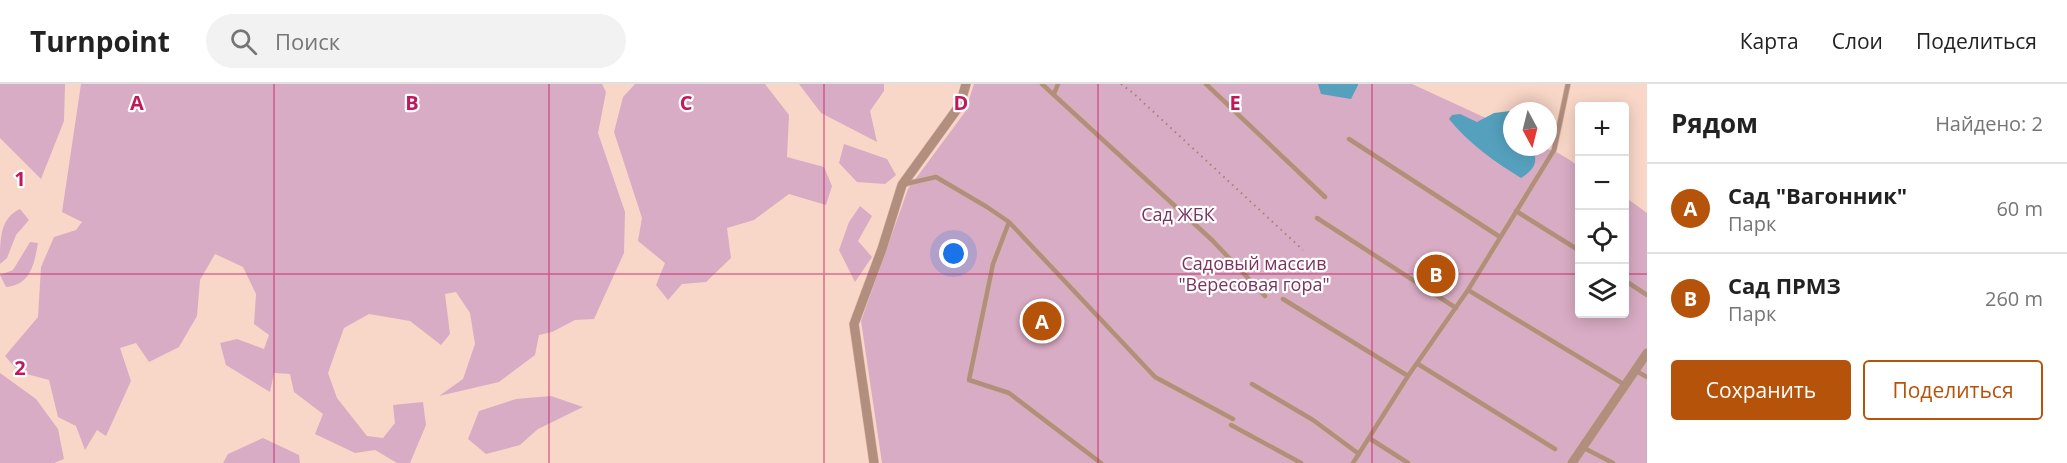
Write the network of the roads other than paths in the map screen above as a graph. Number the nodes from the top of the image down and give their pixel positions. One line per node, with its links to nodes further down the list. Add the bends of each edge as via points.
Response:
1 (966, 84): 8 (street, via 960,105)
2 (1042, 84): 6 (lane)
3 (1058, 84): 6 (lane)
4 (1206, 84): 9 (lane)
5 (1568, 84): 10 (lane, via 1554,150)
6 (1054, 94): 18 (lane, via 1212,240)
7 (1349, 139): 13 (lane)
8 (902, 185): 12 (lane, via 936,177); 32 (street, via 854,324)
9 (1325, 197)
10 (1516, 210): 13 (lane); 14 (lane)
11 (1317, 218): 20 (lane)
12 (1008, 222): 33 (lane, via 993,264 969,380 1009,393); 34 (lane, via 1155,377)
13 (1500, 237): 16 (lane)
14 (1575, 248)
15 (1629, 283): 17 (lane)
16 (1468, 290): 20 (lane); 27 (lane)
17 (1647, 295)
18 (1265, 296)
19 (1283, 298): 24 (lane)
20 (1456, 308): 22 (lane)
21 (1647, 353): 23 (street)
22 (1418, 363): 24 (lane); 30 (lane)
23 (1635, 370): 25 (lane); 27 (street)
24 (1407, 376): 28 (lane)
25 (1647, 376)
26 (1252, 384): 31 (lane, via 1313,420)
27 (1625, 386): 29 (street)
28 (1368, 438): 31 (lane); 36 (lane)
29 (1583, 447): 37 (street); 38 (lane)
30 (1555, 449)
31 (1359, 454): 35 (lane)
32 (874, 463)
33 (1101, 463)
34 (1301, 463)
35 (1353, 463)
36 (1408, 463)
37 (1572, 463)
38 (1613, 463)

